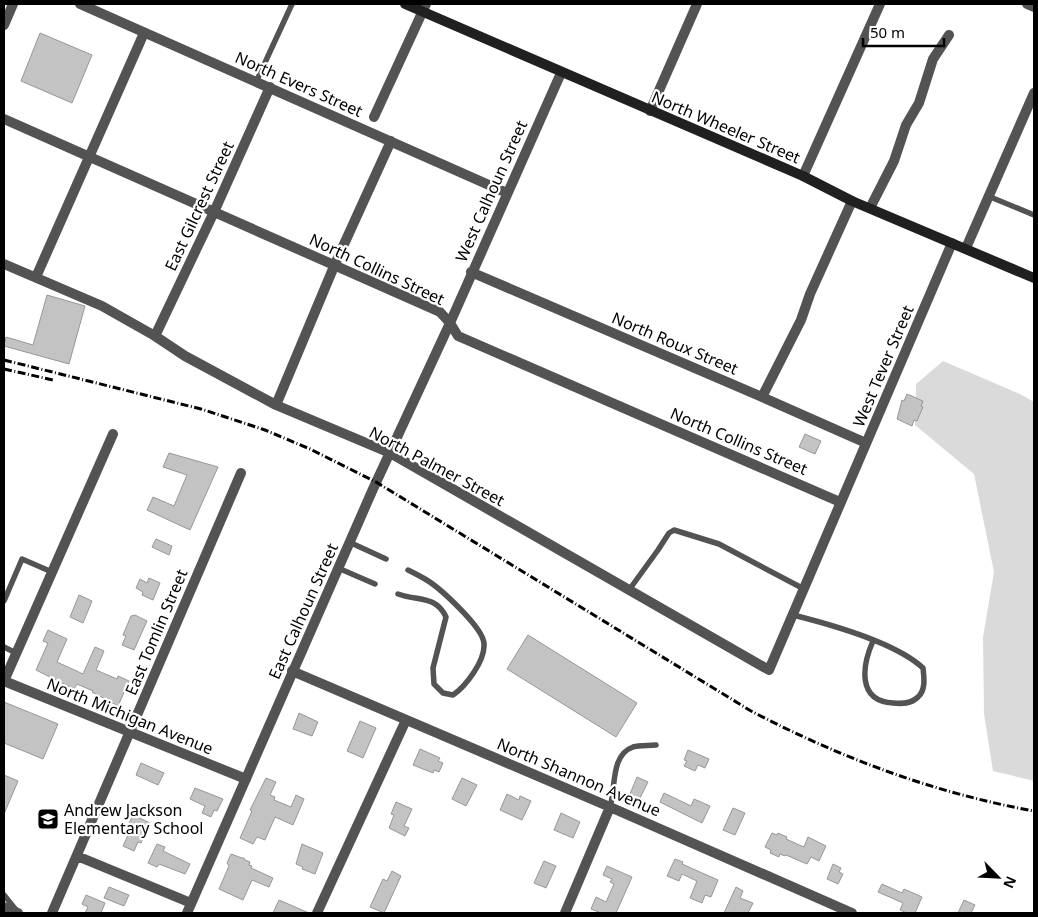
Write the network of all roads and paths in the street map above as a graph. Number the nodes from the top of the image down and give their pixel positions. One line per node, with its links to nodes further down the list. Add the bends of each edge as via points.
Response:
1 (13, 4): 10 (street)
2 (80, 4): 11 (street, North Evers Street)
3 (292, 4): 14 (lane)
4 (405, 4): 9 (main road, North Wheeler Street)
5 (697, 4): 17 (street)
6 (880, 4): 22 (street)
7 (1027, 4): 8 (street)
8 (1034, 7)
9 (424, 8): 13 (main road, North Wheeler Street); 18 (street)
10 (4, 25)
11 (144, 32): 14 (street, North Evers Street); 21 (street)
12 (949, 35): 26 (street, via 933,59 919,103)
13 (560, 73): 17 (main road, North Wheeler Street); 23 (street, West Calhoun Street)
14 (256, 82): 15 (street, North Evers Street)
15 (270, 87): 20 (street, North Evers Street); 27 (street, East Gilcrest Street)
16 (1034, 93): 24 (street)
17 (650, 111): 22 (main road, North Wheeler Street)
18 (374, 117)
19 (4, 119): 21 (street, North Collins Street)
20 (391, 141): 23 (street, North Evers Street); 32 (street)
21 (90, 157): 27 (street, North Collins Street); 34 (street)
22 (803, 176): 25 (main road, North Wheeler Street)
23 (507, 193): 33 (street, West Calhoun Street)
24 (988, 196): 28 (lane); 30 (street)
25 (852, 201): 26 (main road, North Wheeler Street); 38 (street, via 801,320)
26 (870, 208): 29 (main road, North Wheeler Street)
27 (214, 212): 32 (street, North Collins Street); 37 (street, East Gilcrest Street)
28 (1034, 215)
29 (952, 243): 30 (main road, North Wheeler Street); 41 (street, West Tever Street)
30 (966, 248): 35 (main road, North Wheeler Street)
31 (4, 264): 34 (street, North Palmer Street)
32 (335, 264): 36 (street, North Collins Street, via 440,312); 39 (street)
33 (472, 272): 36 (street, West Calhoun Street); 38 (street, North Roux Street)
34 (36, 277): 37 (street, North Palmer Street, via 102,306)
35 (1034, 278)
36 (450, 323): 42 (street, East Calhoun Street); 44 (street, North Collins Street, via 458,336)
37 (155, 336): 39 (street, North Palmer Street, via 185,356)
38 (762, 397): 41 (street, North Roux Street)
39 (276, 405): 42 (street, North Palmer Street)
40 (113, 434): 49 (street)
41 (866, 443): 44 (street, West Tever Street)
42 (390, 454): 45 (street, East Calhoun Street); 52 (street, North Palmer Street)
43 (241, 473): 63 (street, East Tomlin Street)
44 (840, 502): 51 (street, West Tever Street)
45 (349, 542): 46 (lane); 47 (street, East Calhoun Street)
46 (386, 559)
47 (338, 568): 50 (lane); 60 (street, East Calhoun Street)
48 (408, 570): 53 (lane, via 449,597 484,643 476,668 464,688 453,695 443,693 434,684 433,668 446,617 442,608 433,602)
49 (52, 572): 54 (lane, via 22,559); 58 (street)
50 (375, 584)
51 (804, 589): 52 (lane, via 719,544 674,530); 55 (street, West Tever Street)
52 (628, 590): 59 (street, North Palmer Street)
53 (398, 594)
54 (4, 601)
55 (792, 615): 56 (lane, via 832,625); 59 (street, West Tever Street)
56 (873, 641): 56 (lane, via 912,658 922,668 925,685 919,697 905,704 883,703 869,694 864,682 868,651)
57 (4, 647): 58 (lane)
58 (16, 653): 61 (street)
59 (769, 670)
60 (292, 672): 62 (street, North Shannon Avenue); 65 (street, East Calhoun Street)
61 (4, 681): 63 (street, North Michigan Avenue)
62 (406, 720): 66 (street, North Shannon Avenue); 73 (street)
63 (129, 731): 65 (street, North Michigan Avenue); 67 (street, East Tomlin Street)
64 (656, 746): 66 (lane, via 632,747 623,754 615,772)
65 (246, 779): 70 (street, East Calhoun Street)
66 (610, 807): 74 (street); 75 (street, North Shannon Avenue)
67 (77, 856): 70 (street); 72 (street, East Tomlin Street)
68 (4, 895): 71 (lane)
69 (4, 907): 71 (street)
70 (189, 908)
71 (19, 913)
72 (52, 913)
73 (317, 913)
74 (565, 913)
75 (852, 913)

